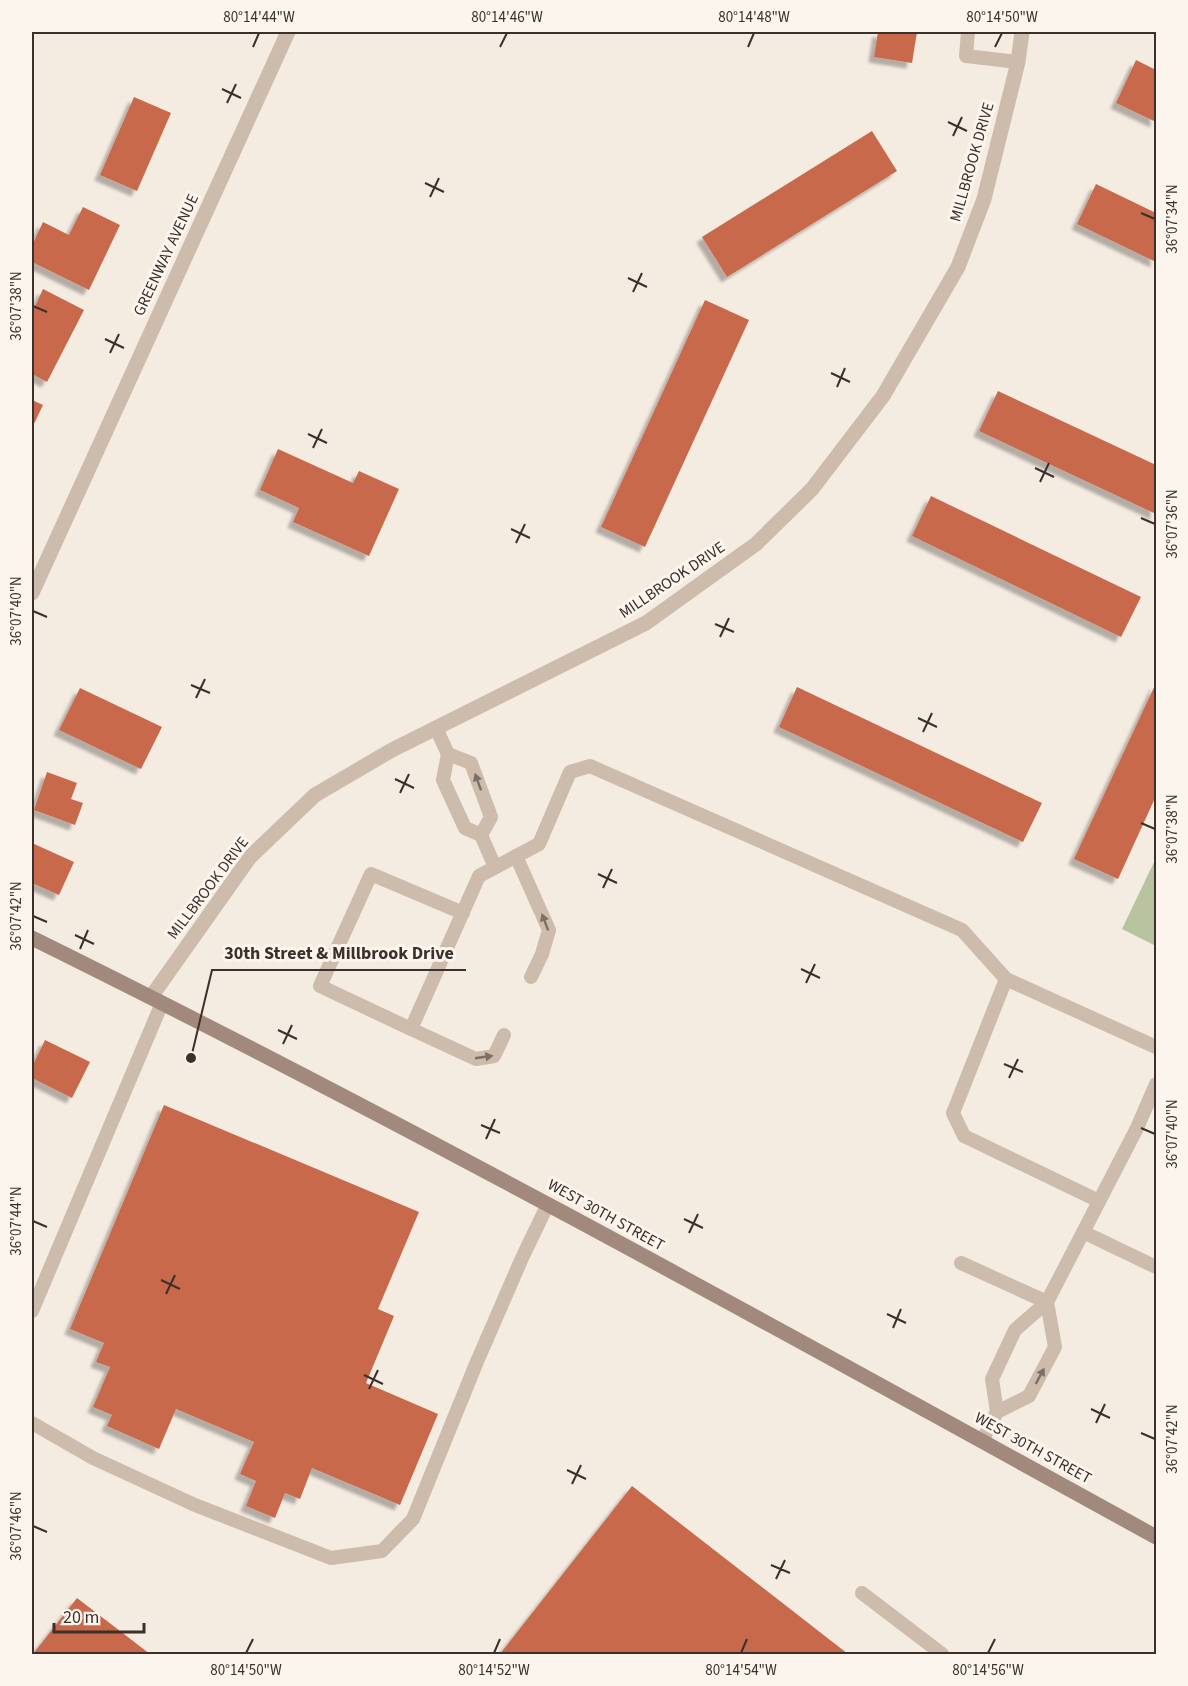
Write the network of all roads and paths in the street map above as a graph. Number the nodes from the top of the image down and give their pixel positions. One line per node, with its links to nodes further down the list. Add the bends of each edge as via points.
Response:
1 (288, 32): 5 (street, GREENWAY AVENUE)
2 (968, 32): 4 (lane, via 966,56)
3 (1022, 32): 4 (street, MILLBROOK DRIVE)
4 (1018, 62): 6 (street, MILLBROOK DRIVE, via 984,199 958,267 883,396 812,489 756,544 646,623)
5 (32, 593)
6 (436, 728): 7 (lane); 15 (street, MILLBROOK DRIVE, via 315,795 250,857)
7 (448, 754): 8 (lane, via 443,780 465,828); 8 (lane, one-way to 7, via 491,817 471,764)
8 (481, 835): 10 (lane)
9 (516, 856): 10 (lane); 13 (lane, one-way to 9, via 549,930); 14 (lane, via 539,844 570,772 590,766 962,930)
10 (495, 867): 11 (lane, via 479,876)
11 (463, 913): 16 (lane); 16 (lane, via 371,874 324,976 320,986)
12 (32, 938): 15 (street, WEST 30TH STREET)
13 (531, 976)
14 (1006, 979): 18 (lane); 20 (lane, via 953,1113 963,1136)
15 (157, 1000): 21 (street, WEST 30TH STREET); 26 (lane)
16 (411, 1029): 17 (lane, one-way to 17, via 476,1059 494,1056)
17 (504, 1035)
18 (1156, 1047)
19 (1156, 1084): 20 (lane)
20 (1099, 1201): 22 (lane)
21 (548, 1204): 28 (lane, via 476,1364 413,1519 382,1551 331,1558 195,1505 93,1458); 29 (street, WEST 30TH STREET)
22 (1083, 1232): 24 (lane); 25 (lane)
23 (961, 1263): 25 (lane)
24 (1156, 1267)
25 (1047, 1302): 27 (lane, via 1016,1330 992,1379); 27 (lane, one-way to 25, via 1029,1396 1055,1347)
26 (32, 1311)
27 (997, 1412): 29 (lane)
28 (32, 1423)
29 (982, 1441): 30 (street, WEST 30TH STREET)
30 (1156, 1537)
31 (862, 1593): 32 (lane)
32 (942, 1654)

